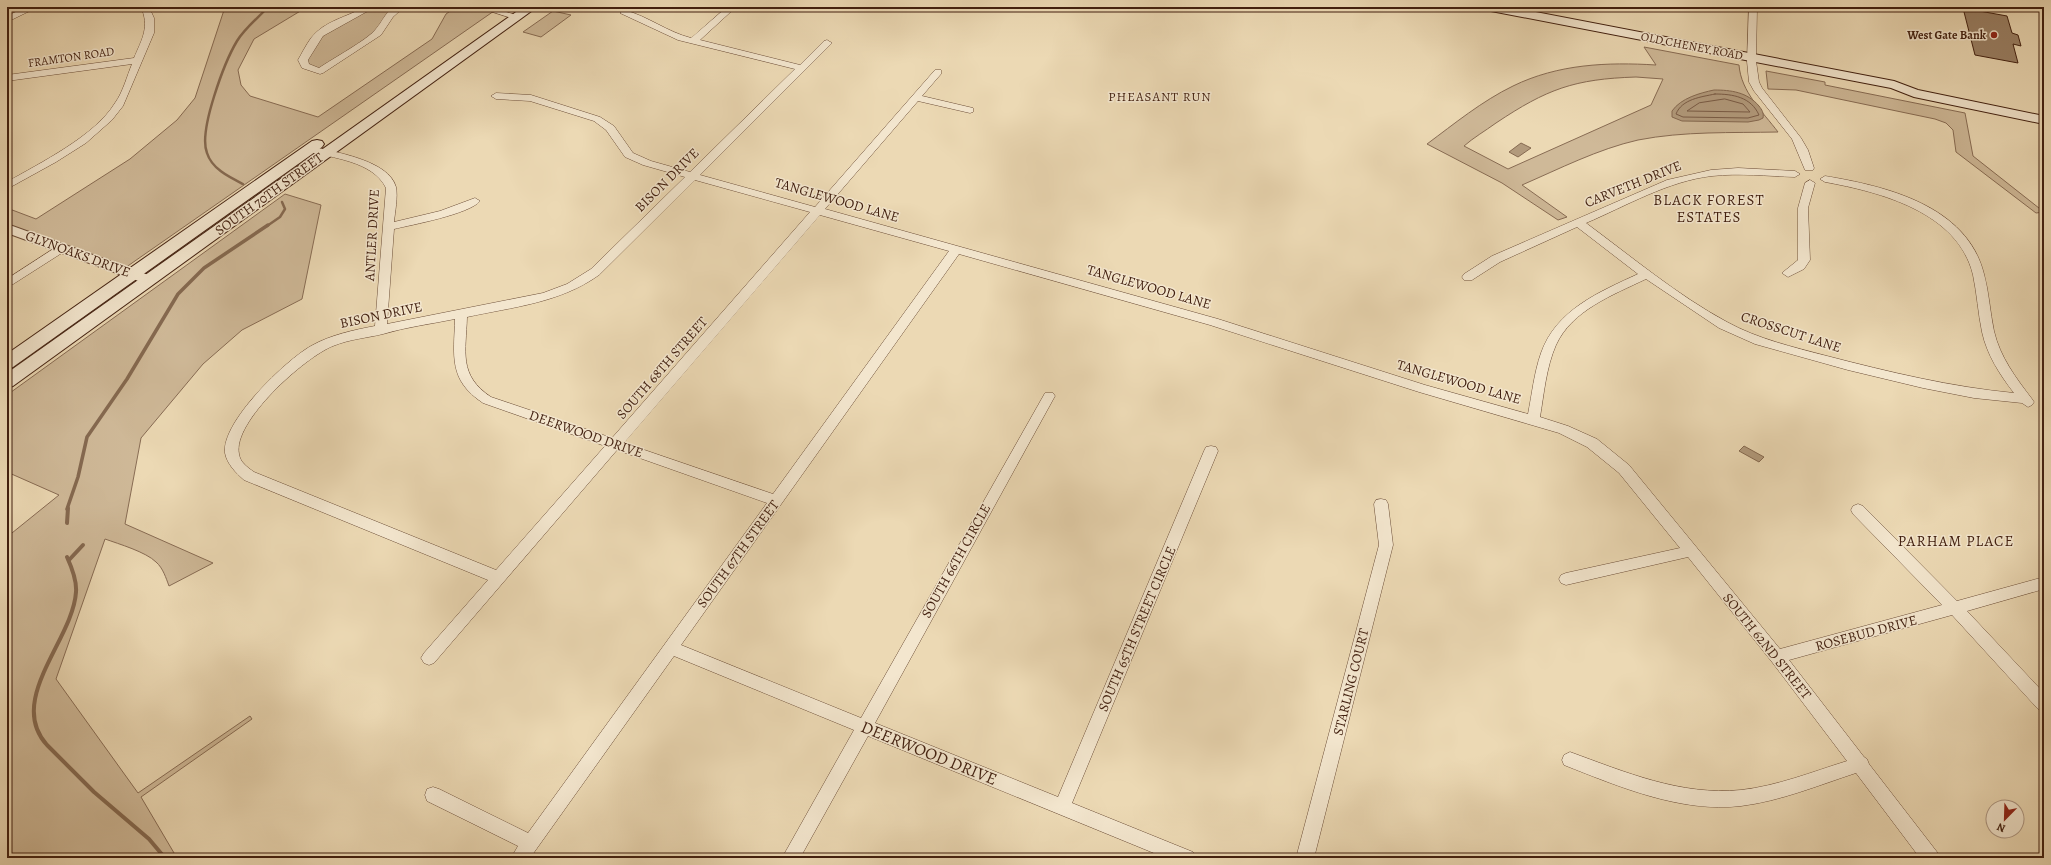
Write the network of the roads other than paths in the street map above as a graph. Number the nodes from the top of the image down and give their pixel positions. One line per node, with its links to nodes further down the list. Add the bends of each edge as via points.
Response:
1 (34, 7): 11 (street)
2 (145, 7): 15 (street, via 151,25)
3 (371, 7): 4 (street, via 319,35 304,60 305,66 320,72 383,29 390,16)
4 (400, 7)
5 (481, 7): 9 (street)
6 (732, 7): 12 (street)
7 (1491, 7): 14 (main road, OLD CHENEY ROAD)
8 (1753, 7): 14 (street)
9 (516, 10): 25 (main road, SOUTH 70TH STREET); 26 (main road, SOUTH 70TH STREET)
10 (624, 14): 12 (street, via 642,19 666,33)
11 (7, 19)
12 (693, 41): 16 (street)
13 (827, 43): 16 (street, BISON DRIVE)
14 (1753, 58): 19 (main road, OLD CHENEY ROAD); 27 (street, via 1755,87 1799,142)
15 (139, 60): 18 (street, FRAMTON ROAD); 32 (street, via 120,104 104,124 80,142)
16 (801, 68): 29 (street, BISON DRIVE)
17 (938, 72): 21 (street, SOUTH 68TH STREET)
18 (7, 78)
19 (1894, 85): 22 (main road, OLD CHENEY ROAD, via 1912,84); 24 (main road, OLD CHENEY ROAD, via 1914,93)
20 (496, 96): 29 (street, TANGLEWOOD LANE, via 531,98 597,119 610,128 628,155)
21 (917, 98): 23 (street); 34 (street, SOUTH 68TH STREET)
22 (2044, 108)
23 (970, 110)
24 (2044, 120)
25 (310, 149): 26 (street, ANTLER DRIVE); 41 (main road, SOUTH 70TH STREET)
26 (325, 154): 36 (street, ANTLER DRIVE, via 371,166 386,176 391,188); 44 (main road, SOUTH 70TH STREET)
27 (1809, 168): 28 (street, via 1800,168 1795,171); 30 (street, via 1818,171)
28 (1796, 174): 31 (street, via 1800,179); 35 (street, CARVETH DRIVE, via 1738,171 1692,176 1671,182)
29 (692, 175): 34 (street, TANGLEWOOD LANE); 46 (street, BISON DRIVE, via 583,281 545,297)
30 (1825, 179): 31 (street, via 1819,184); 42 (street, CROSSCUT LANE, via 1883,191 1909,200 1946,224 1964,243 1976,264 1990,340 2002,367 2028,402 1922,383 1779,347 1724,325)
31 (1810, 183): 40 (street, via 1803,208 1804,260 1800,266)
32 (7, 186)
33 (475, 201): 36 (street, via 436,216)
34 (817, 211): 39 (street, TANGLEWOOD LANE); 53 (street, SOUTH 68TH STREET)
35 (1577, 222): 42 (street, CROSSCUT LANE); 43 (street, CARVETH DRIVE, via 1496,259)
36 (389, 226): 47 (street, ANTLER DRIVE)
37 (7, 228): 38 (street, GLYNOAKS DRIVE)
38 (61, 248): 41 (street, GLYNOAKS DRIVE); 45 (street)
39 (956, 250): 51 (street, TANGLEWOOD LANE, via 1214,322 1424,389); 55 (street, SOUTH 67TH STREET)
40 (1788, 273)
41 (132, 274): 44 (street, GLYNOAKS DRIVE); 48 (main road, SOUTH 70TH STREET)
42 (1647, 274): 51 (street, via 1595,299 1571,318 1559,332 1545,361)
43 (1468, 277)
44 (149, 280): 49 (main road, SOUTH 70TH STREET)
45 (7, 284)
46 (461, 314): 47 (street, BISON DRIVE); 53 (street, DEERWOOD DRIVE, via 460,369 468,387 477,395)
47 (381, 330): 59 (street, BISON DRIVE, via 332,342 292,364 239,426 232,443 234,461 240,470 249,476)
48 (7, 363)
49 (7, 382)
50 (1049, 396): 67 (street, SOUTH 66TH CIRCLE)
51 (1533, 420): 52 (street, TANGLEWOOD LANE, via 1563,429)
52 (1592, 443): 58 (street, SOUTH 62ND STREET, via 1624,468)
53 (615, 444): 55 (street, DEERWOOD DRIVE); 59 (street, SOUTH 68TH STREET)
54 (1211, 451): 71 (street, SOUTH 65TH STREET CIRCLE)
55 (777, 500): 63 (street, SOUTH 67TH STREET)
56 (1381, 504): 76 (street, STARLING COURT, via 1386,545)
57 (1858, 510): 62 (street)
58 (1690, 551): 60 (street); 64 (street, SOUTH 62ND STREET)
59 (499, 578): 65 (street, SOUTH 68TH STREET)
60 (1566, 579)
61 (2044, 584): 62 (street, ROSEBUD DRIVE)
62 (1955, 608): 64 (street, ROSEBUD DRIVE); 66 (street)
63 (671, 648): 67 (street, DEERWOOD DRIVE); 72 (street, SOUTH 67TH STREET)
64 (1777, 657): 69 (street, SOUTH 62ND STREET)
65 (429, 658)
66 (2044, 704)
67 (863, 726): 71 (street, DEERWOOD DRIVE); 74 (street, SOUTH 66TH CIRCLE)
68 (1570, 760): 69 (street, via 1672,794 1726,799 1753,796)
69 (1861, 764): 77 (street, SOUTH 62ND STREET)
70 (433, 795): 72 (street)
71 (1062, 807): 75 (street, DEERWOOD DRIVE)
72 (531, 843): 73 (street, SOUTH 67TH STREET)
73 (520, 858)
74 (791, 858)
75 (1187, 858)
76 (1305, 858)
77 (1931, 858)

